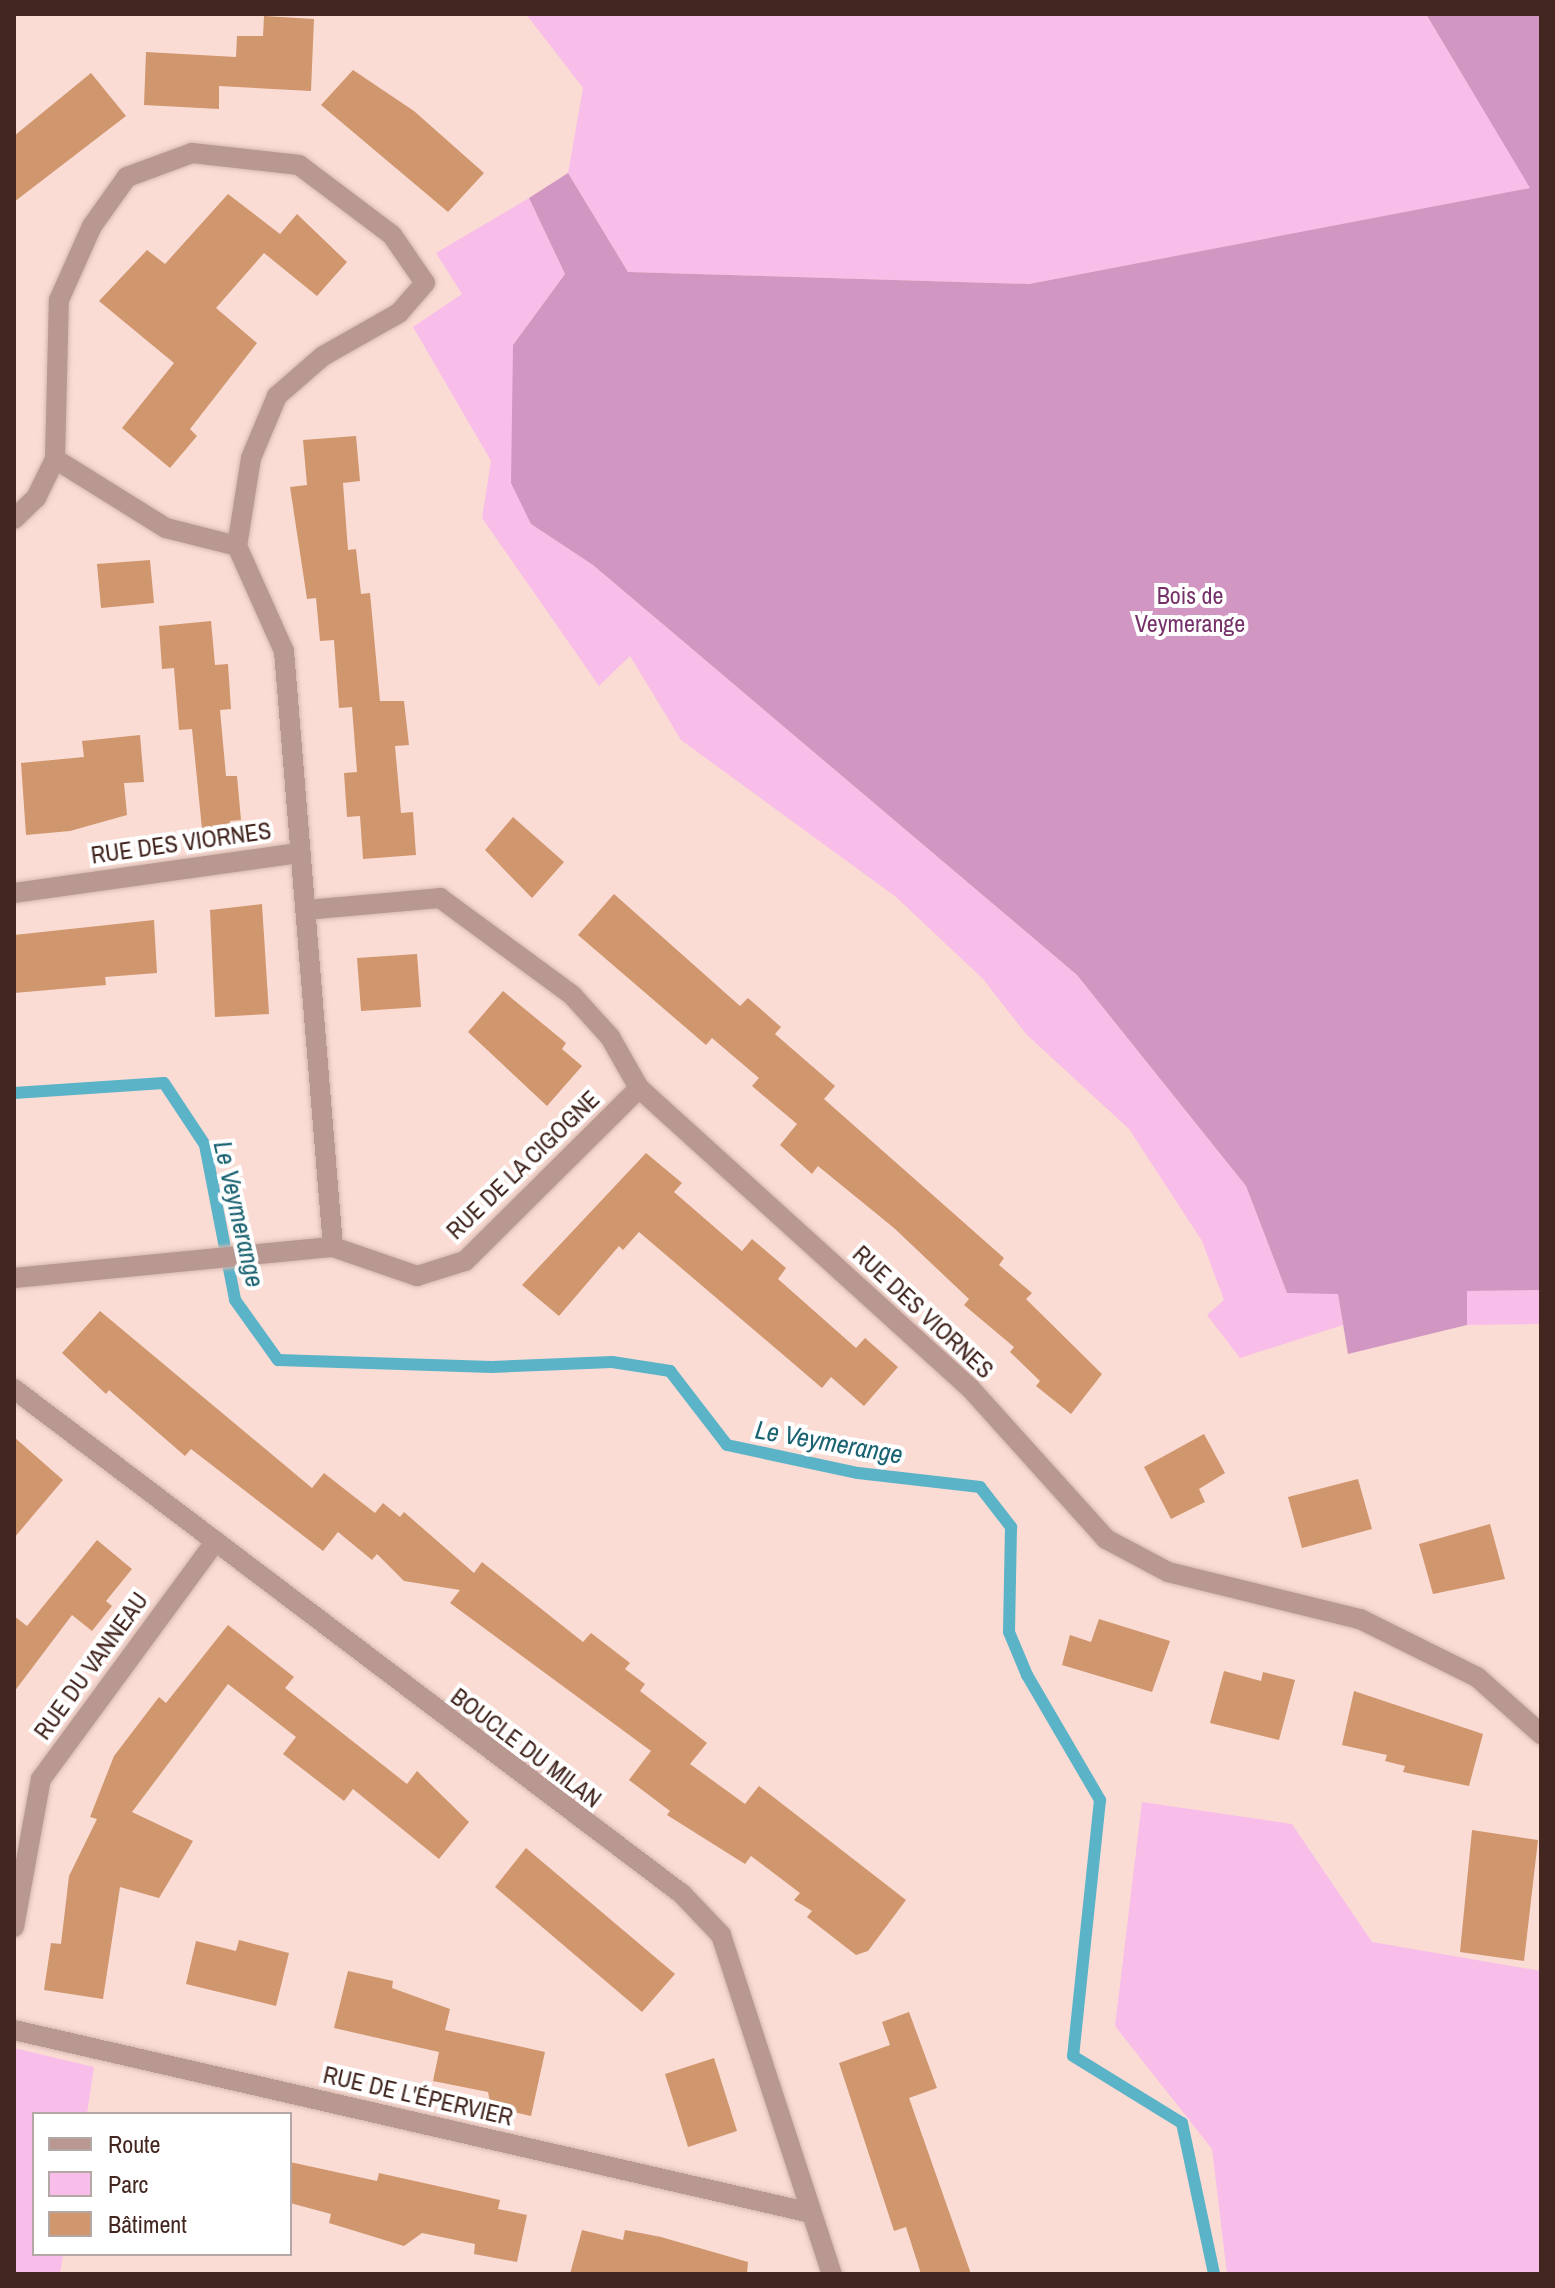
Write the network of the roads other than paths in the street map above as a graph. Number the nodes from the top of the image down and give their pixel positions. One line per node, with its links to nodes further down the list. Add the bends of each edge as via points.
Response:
1 (55, 459): 2 (street, via 36,498); 3 (street, via 166,528); 3 (street, via 59,300 92,226 127,177 192,153 299,165 392,235 425,283 399,313 323,356 277,396 251,458)
2 (14, 519)
3 (237, 546): 4 (street, via 284,651)
4 (299, 853): 5 (street, RUE DES VIORNES); 6 (street, RUE DES VIORNES)
5 (14, 893)
6 (306, 910): 7 (street, RUE DES VIORNES, via 440,898 572,995 610,1037); 8 (street, RUE DES VIORNES)
7 (639, 1088): 8 (street, RUE DE LA CIGOGNE, via 465,1261 417,1276); 12 (street, RUE DES VIORNES, via 971,1389 1106,1539 1168,1572 1360,1619 1477,1677)
8 (333, 1247): 9 (street, RUE DE LA CIGOGNE)
9 (14, 1278)
10 (14, 1389): 11 (street, BOUCLE DU MILAN)
11 (216, 1541): 13 (street, RUE DU VANNEAU, via 41,1779); 15 (street, BOUCLE DU MILAN, via 474,1743 682,1894 721,1935)
12 (1539, 1728)
13 (14, 1927)
14 (14, 2030): 15 (street, RUE DE L'ÉPERVIER)
15 (811, 2213): 16 (street, BOUCLE DU MILAN)
16 (832, 2274)

